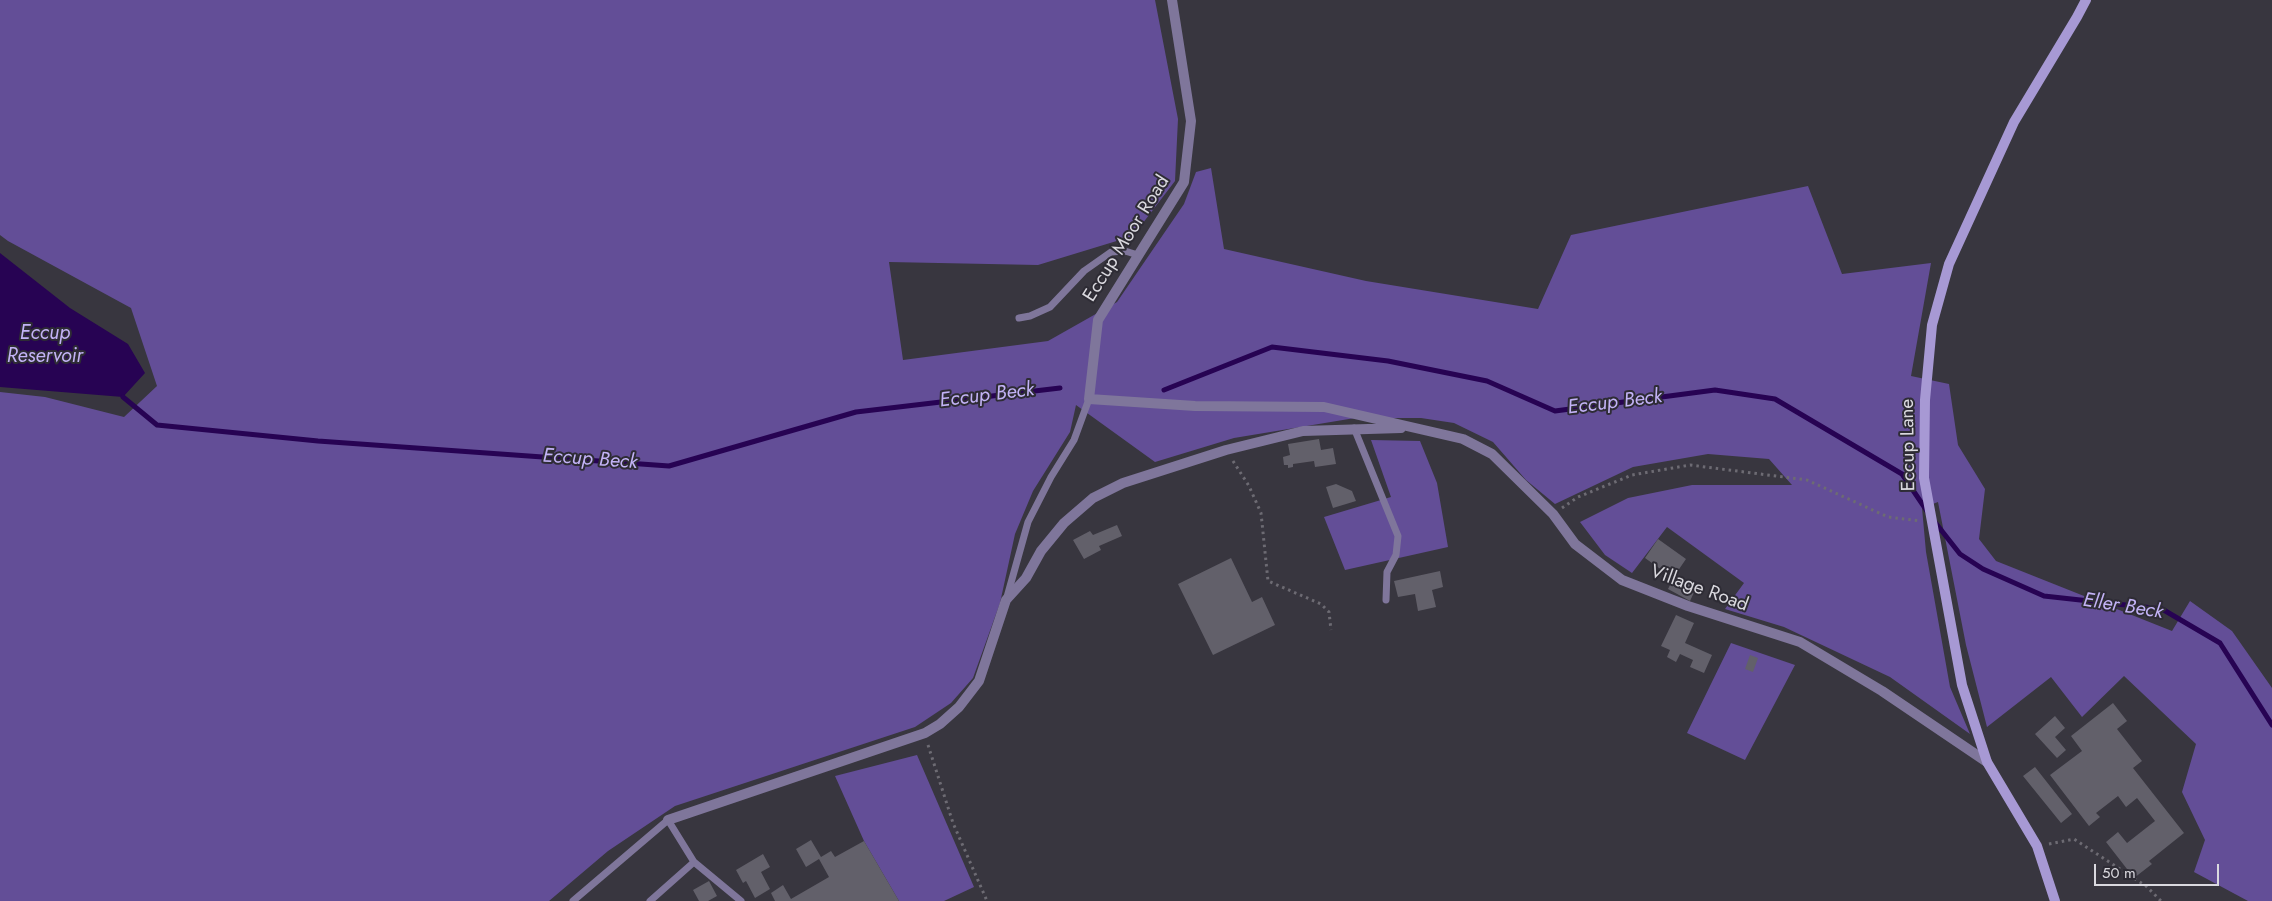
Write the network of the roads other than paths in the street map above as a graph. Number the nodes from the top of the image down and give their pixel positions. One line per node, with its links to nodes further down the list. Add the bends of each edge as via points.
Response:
1 (1172, 0): 3 (street, Eccup Moor Road, via 1191,121 1184,182)
2 (2086, 0): 10 (street, Eccup Lane, via 2014,122 1948,264 1932,325 1926,391 1924,478 1962,685)
3 (1138, 255): 4 (lane, via 1125,251 1111,252 1084,271 1050,307); 5 (street, Eccup Moor Road, via 1098,320)
4 (1018, 318)
5 (1089, 399): 6 (street, via 1195,406 1324,407); 8 (lane, Eccup Moor Road, via 1074,440 1028,522)
6 (1420, 427): 7 (street); 10 (street, Village Road, via 1463,439 1492,454 1553,514 1575,544 1622,580 1688,606 1800,642 1882,691)
7 (1354, 428): 8 (street, via 1303,431 1226,450 1123,483 1094,498 1064,522 1041,551 1026,578); 9 (lane, via 1398,536 1396,555 1387,572)
8 (1006, 600): 11 (street, via 979,681 959,707 925,734)
9 (1386, 600)
10 (1987, 762): 16 (street, Eccup Lane, via 2037,846)
11 (668, 820): 12 (lane); 13 (lane)
12 (694, 862): 14 (lane); 15 (lane)
13 (572, 901)
14 (650, 901)
15 (741, 901)
16 (2056, 901)

